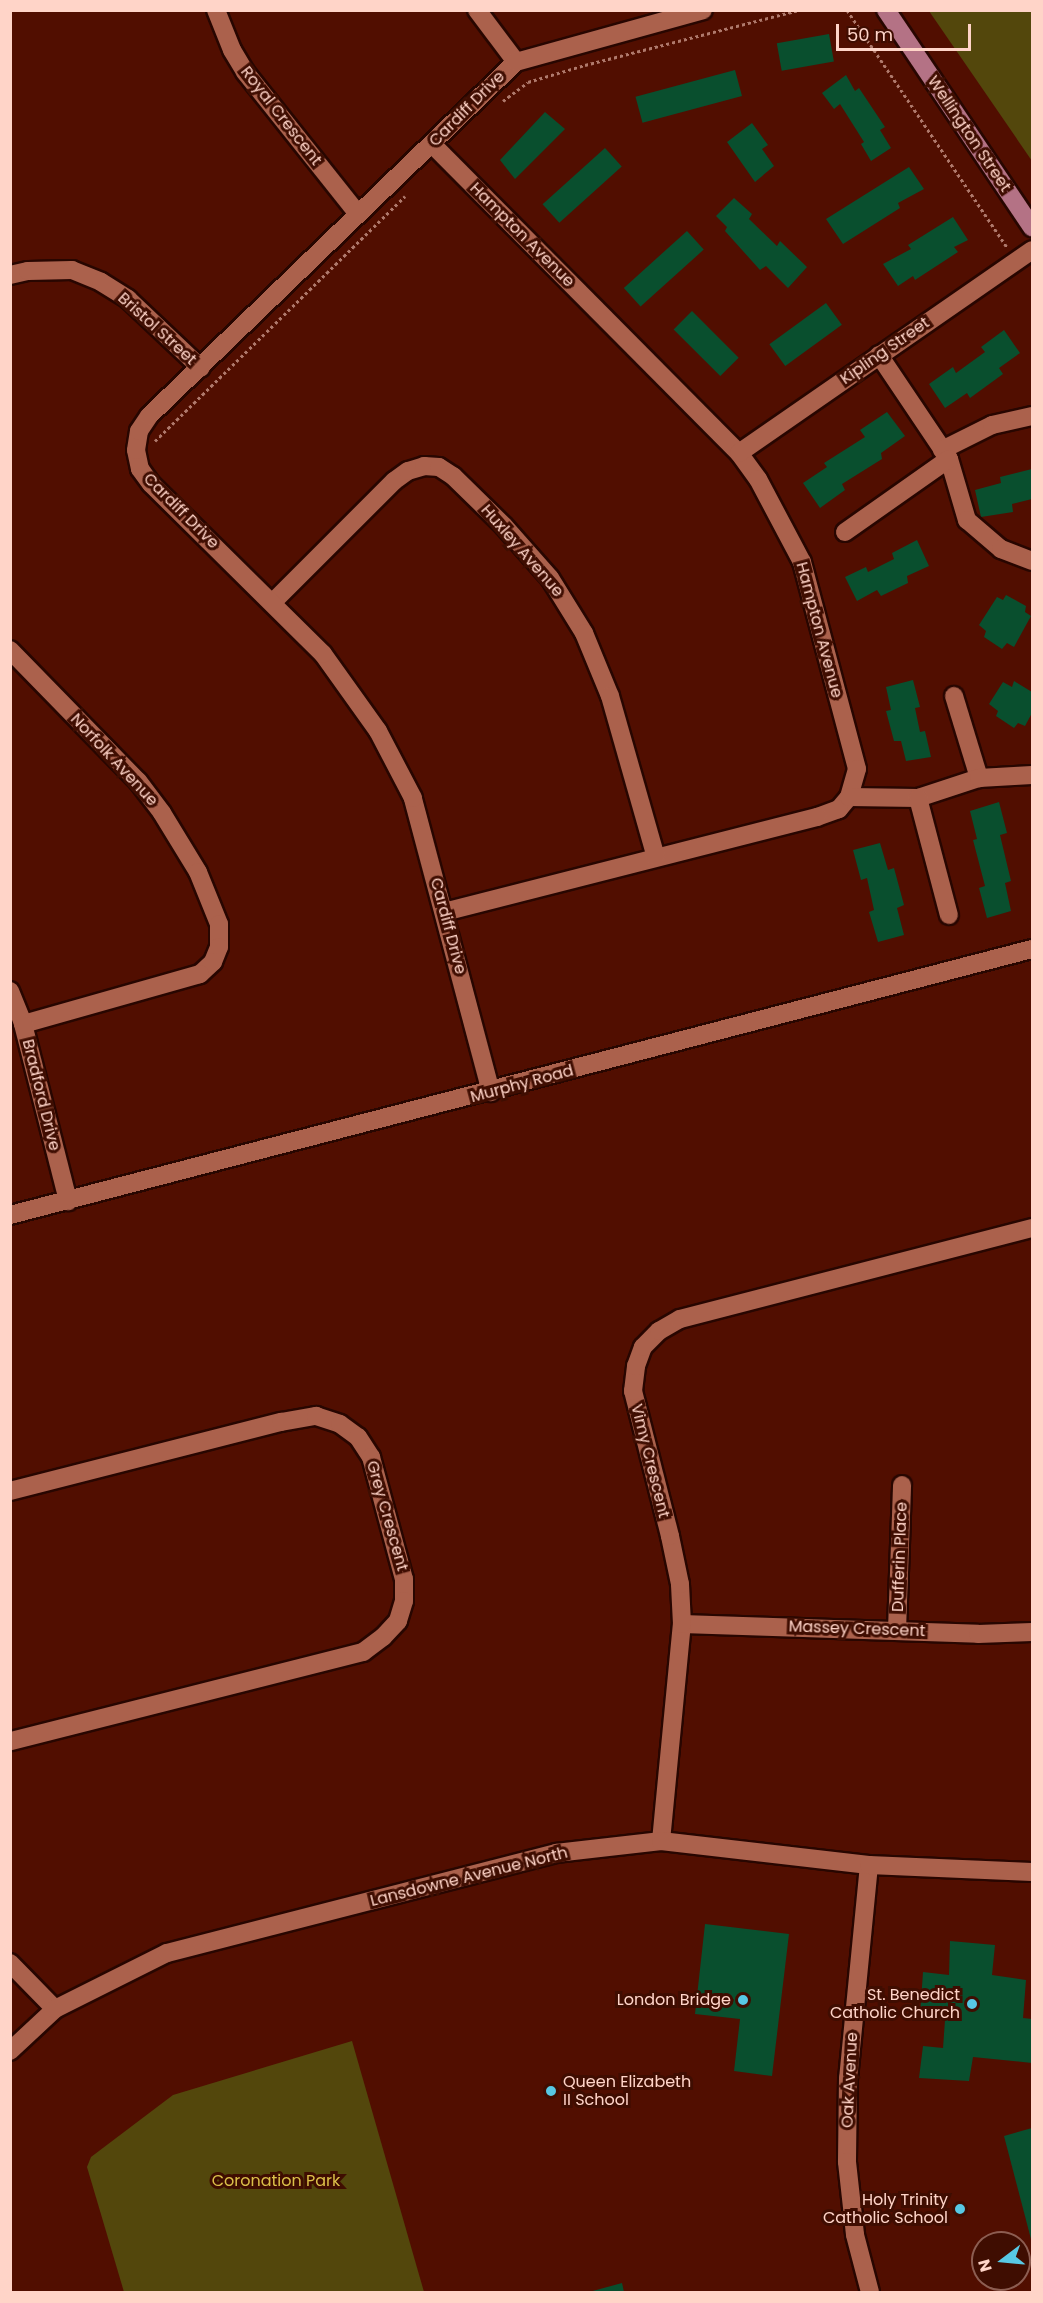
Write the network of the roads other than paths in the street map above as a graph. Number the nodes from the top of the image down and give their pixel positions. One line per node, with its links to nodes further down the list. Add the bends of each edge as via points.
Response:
1 (216, 10): 7 (street, Royal Crescent, via 245,72)
2 (477, 10): 5 (street)
3 (703, 10): 5 (street, Cardiff Drive)
4 (886, 10): 8 (main road, Wellington Street)
5 (516, 62): 6 (street, Cardiff Drive)
6 (432, 144): 7 (street, Cardiff Drive); 14 (street, Hampton Avenue)
7 (357, 213): 12 (street, Cardiff Drive)
8 (1032, 227)
9 (1032, 250): 11 (street, Kipling Street)
10 (10, 276): 12 (street, Bristol Street, via 28,271 72,270 101,282 128,299)
11 (879, 355): 14 (street, Kipling Street); 15 (street)
12 (201, 368): 18 (street, Cardiff Drive, via 149,416 139,431 136,450 140,469)
13 (1032, 416): 15 (street, via 992,425)
14 (739, 453): 23 (street, Hampton Avenue, via 758,479 802,562 857,769)
15 (945, 455): 16 (street); 17 (street, via 967,520 1002,549)
16 (845, 532)
17 (1032, 561)
18 (273, 602): 25 (street, Huxley Avenue, via 408,471 424,465 439,467 453,476 504,525 550,578 584,633 610,696); 26 (street, Cardiff Drive, via 323,654 378,731 413,798)
19 (10, 650): 30 (street, Norfolk Avenue, via 138,781 198,872 219,924 219,947 213,962 200,974)
20 (954, 696): 22 (street)
21 (1032, 775): 22 (street)
22 (979, 778): 24 (street)
23 (849, 797): 24 (street); 25 (street, via 839,809 817,817)
24 (918, 798): 27 (street)
25 (656, 857): 26 (street)
26 (445, 912): 31 (street, Cardiff Drive)
27 (949, 915)
28 (1032, 949): 31 (street, Murphy Road)
29 (10, 990): 30 (street, Bradford Drive)
30 (22, 1024): 32 (street, Bradford Drive)
31 (491, 1092): 32 (street, Murphy Road)
32 (68, 1201): 33 (street, Murphy Road)
33 (10, 1215)
34 (1032, 1228): 37 (street, Vimy Crescent, via 680,1319 658,1331 643,1347 633,1391 675,1561)
35 (902, 1485): 38 (street, Dufferin Place)
36 (10, 1491): 40 (street, Grey Crescent, via 316,1416 340,1424 358,1437 371,1457 404,1579 404,1601 398,1621 363,1652)
37 (682, 1624): 38 (street, Massey Crescent); 41 (street, Vimy Crescent)
38 (897, 1630): 39 (street, Massey Crescent)
39 (1032, 1632)
40 (10, 1741)
41 (661, 1840): 42 (street, Lansdowne Avenue North); 45 (street, Lansdowne Avenue North, via 556,1853 167,1953)
42 (869, 1865): 43 (street, Lansdowne Avenue North); 47 (street, Oak Avenue, via 848,2078 847,2162 855,2235)
43 (1032, 1872)
44 (10, 1963): 45 (street)
45 (55, 2009): 46 (street, Lansdowne Avenue North)
46 (10, 2051)
47 (870, 2292)

